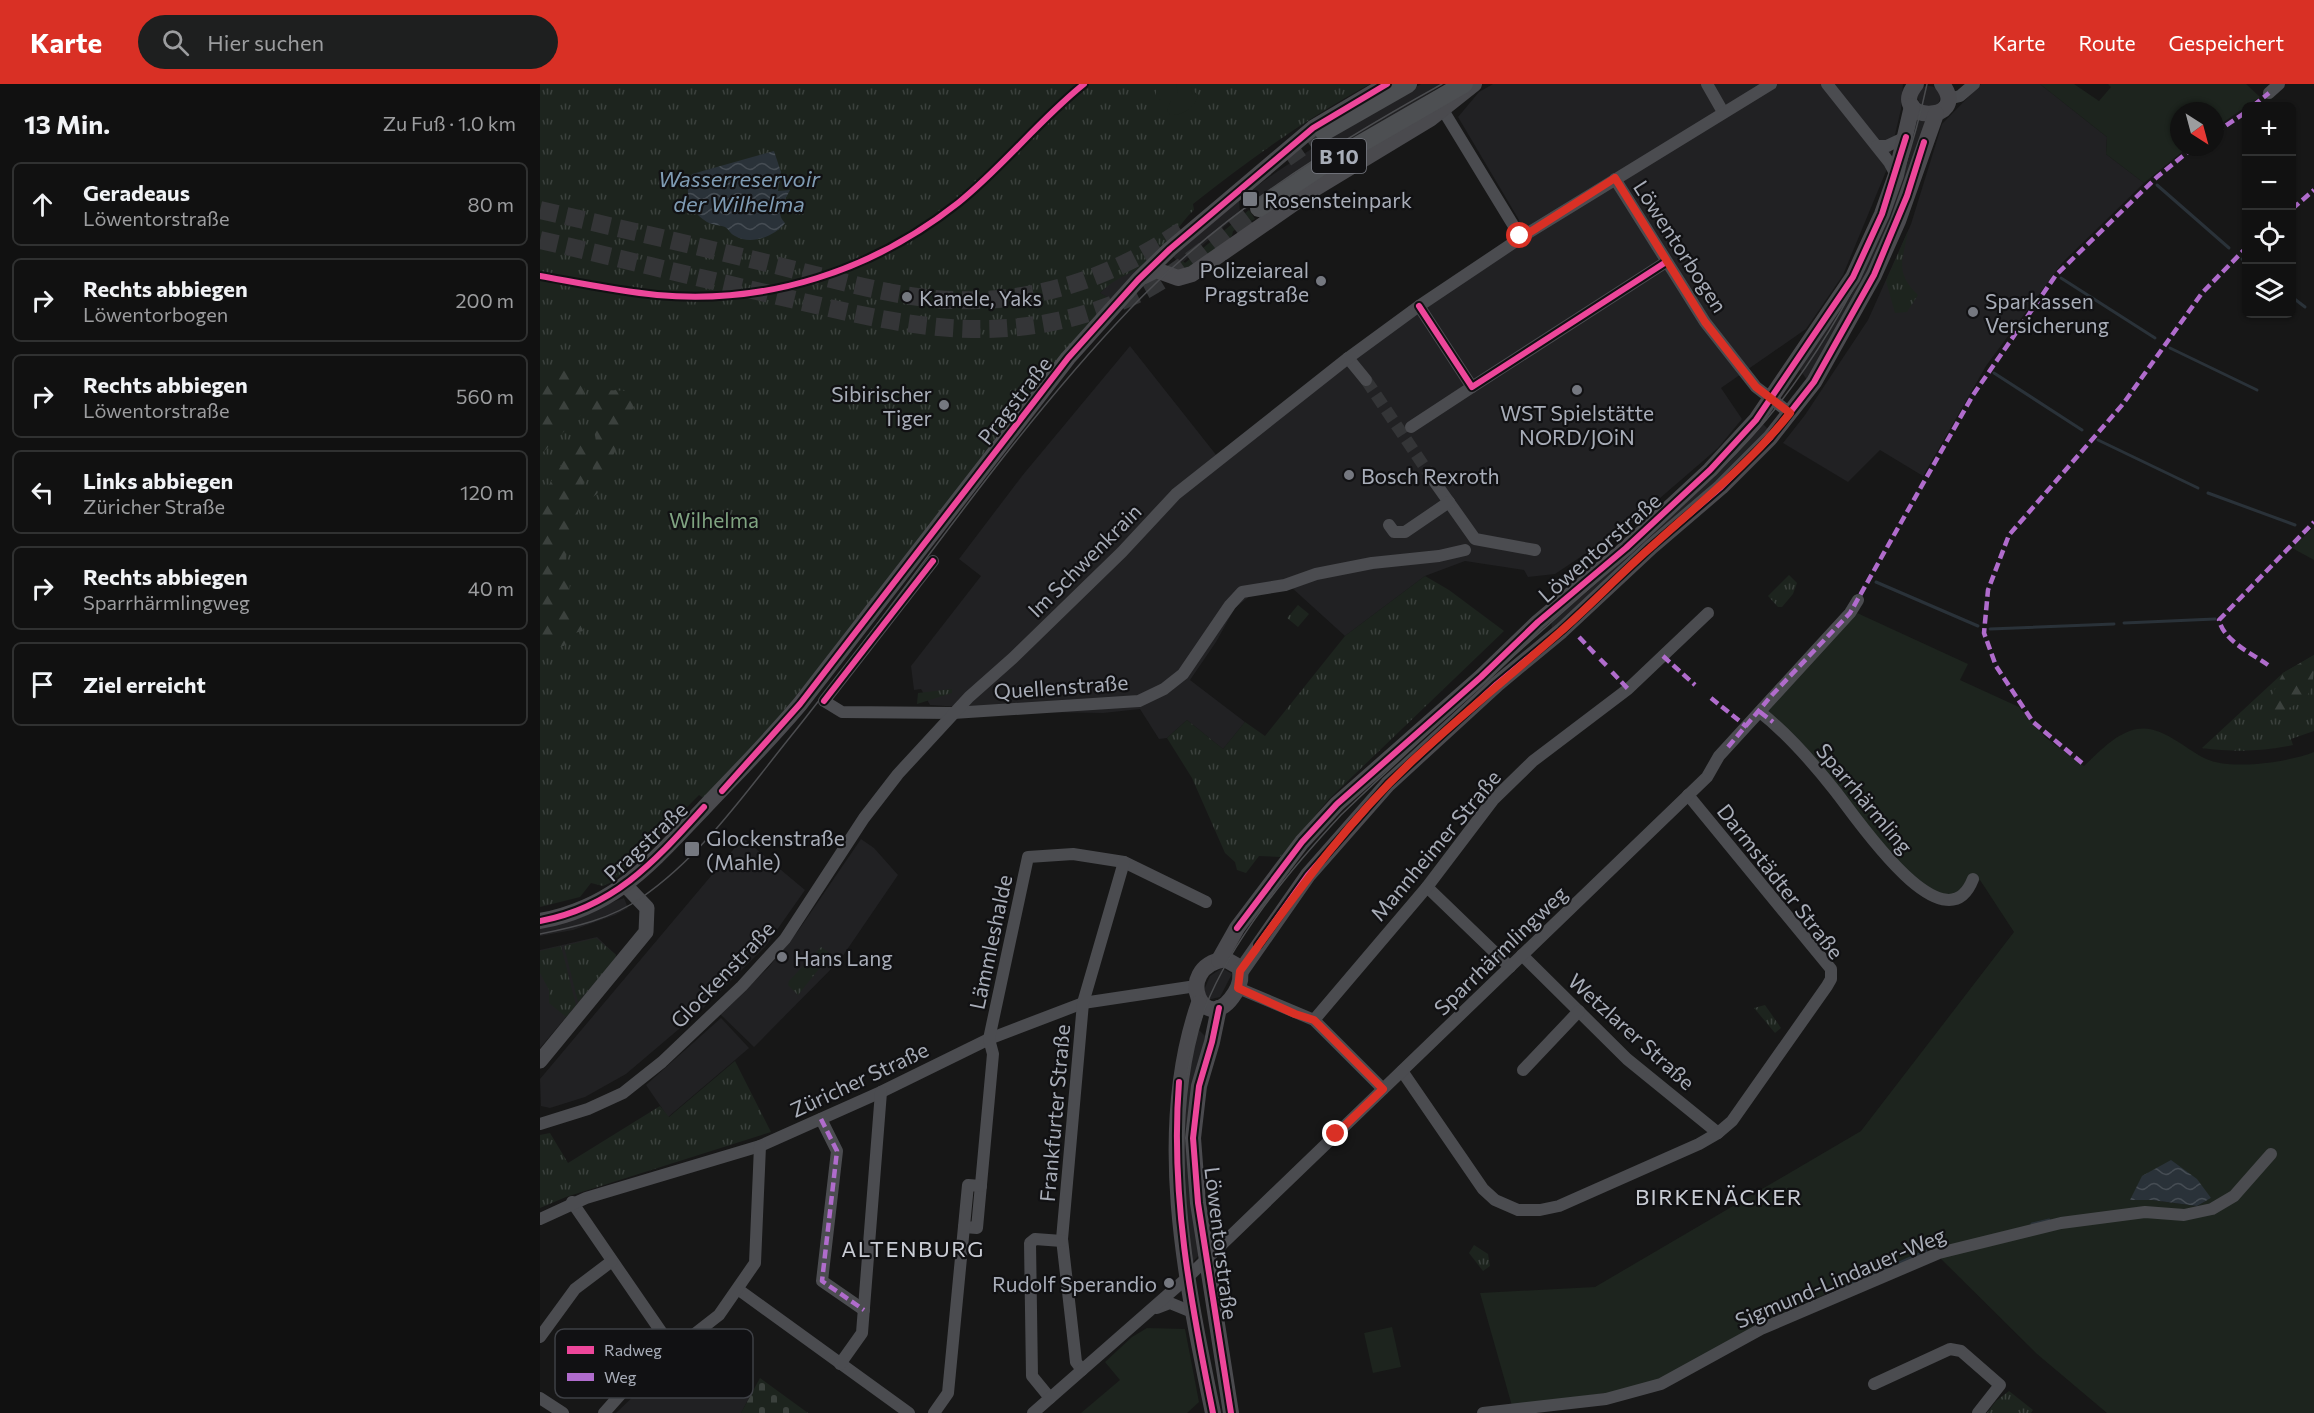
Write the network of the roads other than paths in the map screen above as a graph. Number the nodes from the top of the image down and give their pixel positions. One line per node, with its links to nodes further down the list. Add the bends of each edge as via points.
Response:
1 (1387, 84): 25 (main road, Pragstraße, via 1304,135)
2 (1407, 84): 17 (main road, B 10)
3 (1464, 84): 22 (main road, B 10, via 1330,161)
4 (1474, 84): 14 (main road)
5 (1707, 84): 15 (street)
6 (1771, 84): 15 (street, Löwentorbogen)
7 (1827, 84): 19 (street)
8 (1916, 84): 13 (main road, Löwentorstraße, via 1910,93)
9 (1974, 84): 11 (street, via 1960,96)
10 (2278, 84): 12 (street)
11 (1945, 89): 16 (main road, Löwentorstraße, via 1946,105)
12 (2269, 93)
13 (1912, 106): 16 (main road, via 1925,115); 18 (main road, Löwentorstraße)
14 (1443, 110): 23 (street); 25 (main road, via 1306,194 1192,274 1178,278 1156,270)
15 (1724, 112): 21 (street, Löwentorbogen)
16 (1936, 114): 31 (main road, Löwentorstraße, via 1874,275 1814,382)
17 (1324, 132)
18 (1905, 137): 19 (street, via 1887,146); 20 (main road, Löwentorstraße)
19 (1877, 146): 20 (street)
20 (1896, 175): 30 (main road, Löwentorstraße, via 1853,277)
21 (1615, 178): 23 (street); 24 (street, Löwentorbogen)
22 (1259, 208)
23 (1521, 238): 26 (street)
24 (1666, 262): 29 (street); 30 (street, Löwentorbogen, via 1705,322 1751,382)
25 (1138, 280): 46 (main road, Pragstraße, via 1068,358 770,740)
26 (1419, 306): 27 (street, Im Schwenkrain); 29 (street)
27 (1348, 358): 28 (street); 42 (street, Im Schwenkrain, via 1176,494 1122,552)
28 (1365, 380)
29 (1472, 387): 32 (street)
30 (1770, 399): 31 (street, Löwentorbogen); 51 (main road, Löwentorstraße, via 1738,442 1710,470 1337,804 1289,859 1237,928)
31 (1790, 413): 53 (main road, Löwentorstraße, via 1721,488 1651,546 1561,632 1497,684 1388,784 1308,875)
32 (1411, 426)
33 (1434, 481): 34 (street)
34 (1449, 502): 35 (street, via 1405,532 1394,532); 37 (street, via 1475,539)
35 (1389, 525)
36 (1465, 550): 42 (street, Quellenstraße, via 1372,562 1242,592 1183,674 1164,689 1139,700)
37 (1535, 550)
38 (933, 561): 42 (street, Quellenstraße, via 824,701 843,712)
39 (1858, 600): 41 (street, Sparrhärmlingweg)
40 (1708, 613): 47 (street, Mannheimer Straße, via 1628,689 1533,761 1493,800)
41 (1760, 712): 43 (street, Sparrhärmlingweg); 45 (street, Sparrhärmling, via 1837,792 1892,864 1916,883 1948,901 1958,899 1968,890)
42 (953, 713): 66 (street, Glockenstraße, via 864,818 791,931 742,987 623,1093)
43 (1688, 795): 50 (street, Sparrhärmlingweg); 67 (street, Darmstädter Straße, via 1831,969 1831,979 1801,1026 1746,1102)
44 (1124, 862): 48 (street, Lämmleshalde); 55 (street, Frankfurter Straße); 59 (street, Lämmleshalde, via 1072,854 1028,857)
45 (1972, 879)
46 (626, 886): 49 (main road, Pragstraße, via 589,908); 60 (street, via 647,908 646,932)
47 (1427, 887): 52 (street); 58 (street, Mannheimer Straße)
48 (1206, 902)
49 (540, 921)
50 (1522, 956): 52 (street, Sparrhärmlingweg); 57 (street, Wetzlarer Straße)
51 (1219, 960): 53 (main road, via 1230,960); 54 (main road, Löwentorstraße, via 1205,968)
52 (1510, 967): 62 (street, Sparrhärmlingweg)
53 (1239, 979): 56 (main road, Löwentorstraße, via 1232,998); 58 (street, via 1295,1014)
54 (1197, 994): 55 (street, Züricher Straße); 56 (main road, via 1205,1008); 75 (main road, Löwentorstraße, via 1177,1110)
55 (1083, 1003): 59 (street, Züricher Straße); 72 (street, Frankfurter Straße)
56 (1219, 1008): 73 (main road, Löwentorstraße, via 1194,1116 1198,1203)
57 (1579, 1011): 61 (street); 67 (street, Wetzlarer Straße, via 1627,1059)
58 (1314, 1020): 63 (street)
59 (989, 1039): 64 (street, Züricher Straße); 92 (street, Lämmleshalde, via 993,1054 977,1228 964,1227 948,1393)
60 (540, 1061)
61 (1523, 1070)
62 (1402, 1071): 63 (street, Sparrhärmlingweg); 67 (street, Darmstädter Straße, via 1483,1189 1495,1200 1518,1210 1540,1210 1572,1201)
63 (1383, 1089): 73 (street, Sparrhärmlingweg)
64 (881, 1092): 65 (street, Züricher Straße); 77 (street)
65 (821, 1119): 68 (street, Züricher Straße); 77 (street, via 837,1151 822,1281)
66 (540, 1124)
67 (1718, 1133)
68 (760, 1146): 70 (street, Züricher Straße); 76 (street, via 755,1263)
69 (2271, 1154): 96 (street, Sigmund-Lindauer-Weg, via 2234,1196 2212,1209 2184,1215 2145,1212 2061,1223 1939,1253 1761,1329 1661,1384 1606,1399)
70 (572, 1202): 71 (street, Züricher Straße); 74 (street)
71 (540, 1219)
72 (1062, 1241): 84 (street, Frankfurter Straße, via 1076,1362); 88 (street, via 1035,1239 1030,1243 1032,1376)
73 (1206, 1259): 75 (street, Sparrhärmlingweg); 95 (main road, Löwentorstraße)
74 (612, 1261): 80 (street); 82 (street, via 575,1289)
75 (1188, 1277): 78 (street, Sparrhärmlingweg); 79 (main road, Löwentorstraße)
76 (739, 1290): 81 (street, via 719,1316); 83 (street)
77 (864, 1310): 83 (street, via 862,1333)
78 (1150, 1311): 79 (street, via 1170,1303); 84 (street, Sparrhärmlingweg)
79 (1192, 1312): 94 (main road, Löwentorstraße)
80 (659, 1329)
81 (701, 1329)
82 (540, 1338)
83 (840, 1364): 91 (street)
84 (1082, 1370): 88 (street, Sparrhärmlingweg)
85 (1875, 1384): 97 (street, via 1950,1349 1960,1351 2000,1384)
86 (540, 1398): 89 (street)
87 (617, 1398): 90 (street)
88 (1050, 1398): 93 (street, Sparrhärmlingweg)
89 (563, 1413)
90 (603, 1413)
91 (909, 1413)
92 (934, 1413)
93 (1033, 1413)
94 (1213, 1413)
95 (1231, 1413)
96 (1483, 1413)
97 (1978, 1413)

